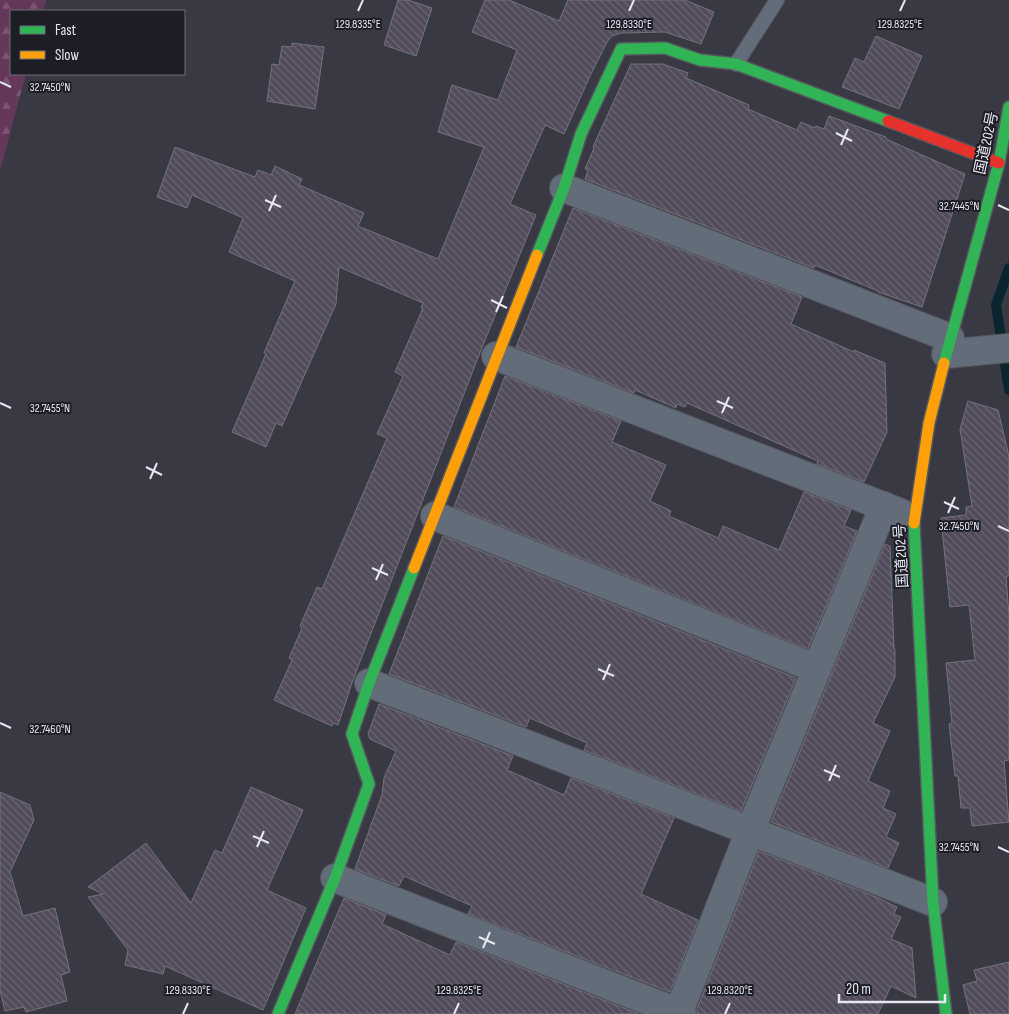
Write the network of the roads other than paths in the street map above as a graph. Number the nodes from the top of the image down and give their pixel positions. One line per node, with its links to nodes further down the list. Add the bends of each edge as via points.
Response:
1 (777, 0): 2 (lane)
2 (736, 64): 4 (main road); 5 (main road, via 700,60 665,48 621,49 590,113)
3 (1009, 107): 4 (main road, 国道202号)
4 (999, 163): 6 (main road, 国道202号)
5 (564, 188): 6 (street); 8 (main road)
6 (948, 346): 7 (street); 11 (main road, 国道202号, via 929,423)
7 (1009, 348)
8 (496, 356): 9 (street); 10 (main road)
9 (884, 506): 11 (street); 12 (street)
10 (435, 516): 12 (street); 13 (main road)
11 (914, 518): 16 (main road, 国道202号)
12 (817, 669): 14 (street)
13 (369, 683): 14 (street); 15 (main road, via 352,734 370,784)
14 (750, 831): 16 (street); 18 (street)
15 (335, 878): 17 (main road); 18 (street)
16 (933, 902): 19 (main road, 国道202号)
17 (278, 1014)
18 (680, 1014)
19 (946, 1014)

